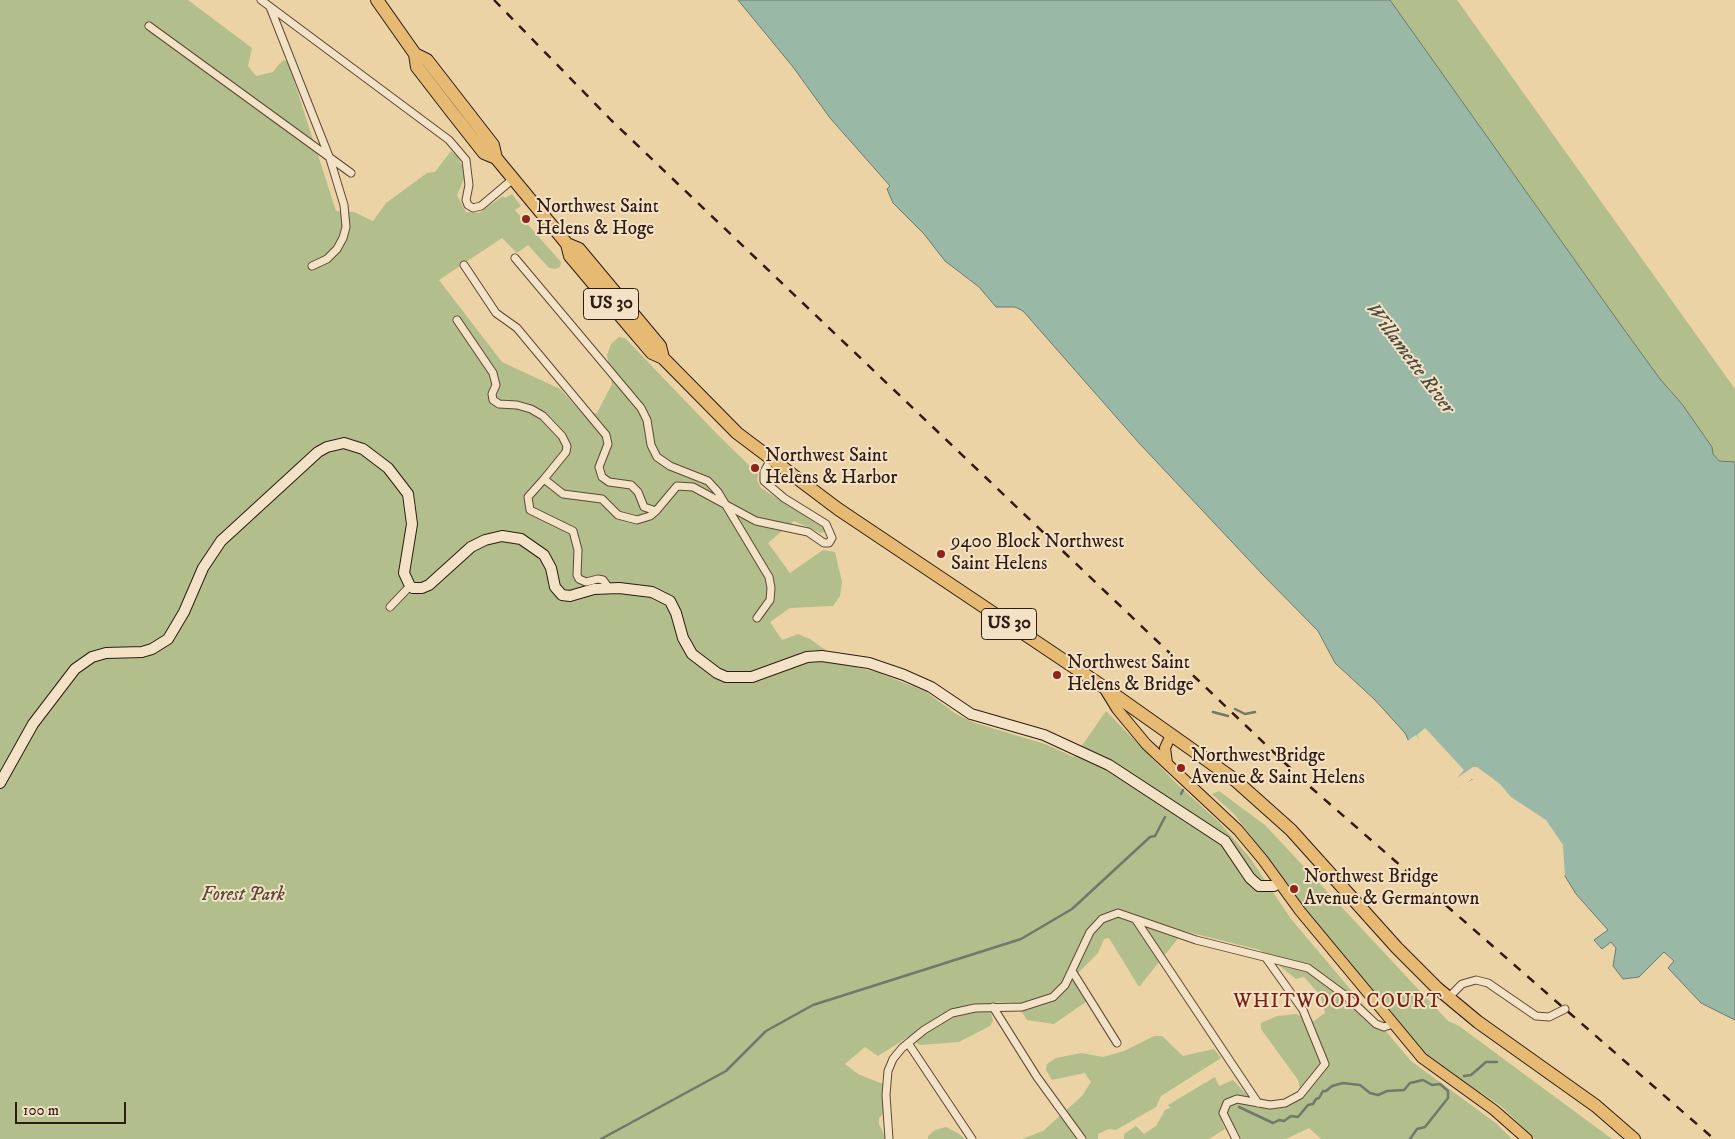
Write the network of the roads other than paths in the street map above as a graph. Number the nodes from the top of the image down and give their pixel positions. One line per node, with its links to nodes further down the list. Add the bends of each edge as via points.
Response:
1 (261, 0): 3 (street)
2 (377, 0): 7 (highway, US 30, via 415,54 417,66 451,111 484,153 496,158)
3 (268, 3): 5 (street); 7 (street, via 449,140 466,160 468,205 473,208 481,206)
4 (149, 26): 5 (street)
5 (330, 159): 6 (street); 10 (street, via 344,205 346,227 337,248)
6 (351, 173)
7 (513, 179): 12 (highway, US 30, via 567,244 570,256 652,353 663,358 736,434)
8 (515, 258): 14 (street, via 641,408 657,457 670,466 708,481)
9 (464, 265): 15 (street, via 496,313 516,328 606,436 608,444 599,466 602,477 609,482 631,485 644,507)
10 (312, 266)
11 (457, 320): 13 (street, via 493,373 496,385 493,400 499,404 531,409 562,436 566,452)
12 (770, 461): 14 (street, via 764,472 766,484 826,524 831,541 824,543 804,530 756,521); 20 (highway, US 30)
13 (544, 480): 15 (street, via 563,494 602,499 618,515 631,520 646,518); 17 (street, via 528,497 530,510 573,531 578,550 578,577 583,582 603,580)
14 (727, 507): 15 (street, via 693,487 680,485 671,491); 19 (street, via 770,577 770,600)
15 (656, 511)
16 (410, 586): 17 (main road, via 420,588 429,585 470,547 502,536 521,539 539,550 551,568 555,587 562,595); 18 (street); 23 (main road, via 404,566 412,514 404,487 388,468 363,449 344,444 327,447 221,541 203,568 168,639 142,652 106,653 92,657 75,669 33,724)
17 (609, 588): 24 (main road, via 652,592 670,601 682,638 692,654 726,677 752,677 807,657 850,659 904,675 931,687 971,714 1058,741 1125,774 1217,835 1259,886 1274,886)
18 (390, 607)
19 (757, 618)
20 (1105, 688): 21 (highway, US 30); 22 (main road, via 1146,744)
21 (1171, 735): 22 (main road, via 1165,748); 28 (highway, US 30, via 1235,780 1291,830 1397,948)
22 (1167, 763): 24 (main road, via 1238,830)
23 (0, 783)
24 (1279, 882): 31 (main road)
25 (1136, 920): 26 (street); 27 (street, via 1118,913 1102,919 1090,932); 34 (street)
26 (1266, 958): 31 (street, via 1308,968 1346,996 1376,1024 1384,1027); 34 (street, via 1303,1010 1325,1064 1300,1095 1285,1103)
27 (1072, 971): 29 (street, via 1065,985 1053,997 1022,1007); 33 (street)
28 (1448, 998): 30 (street, via 1462,984 1476,980 1488,983 1536,1016 1549,1018); 40 (highway, US 30, via 1596,1106)
29 (994, 1007): 32 (street, via 952,1013); 37 (street)
30 (1564, 1009)
31 (1393, 1024): 39 (main road, via 1430,1065)
32 (908, 1043): 35 (street, via 893,1059 888,1071); 36 (street)
33 (1117, 1043)
34 (1258, 1102): 38 (street, via 1237,1099 1227,1104 1224,1112)
35 (889, 1139)
36 (972, 1139)
37 (1082, 1139)
38 (1236, 1139)
39 (1527, 1139)
40 (1634, 1139)

